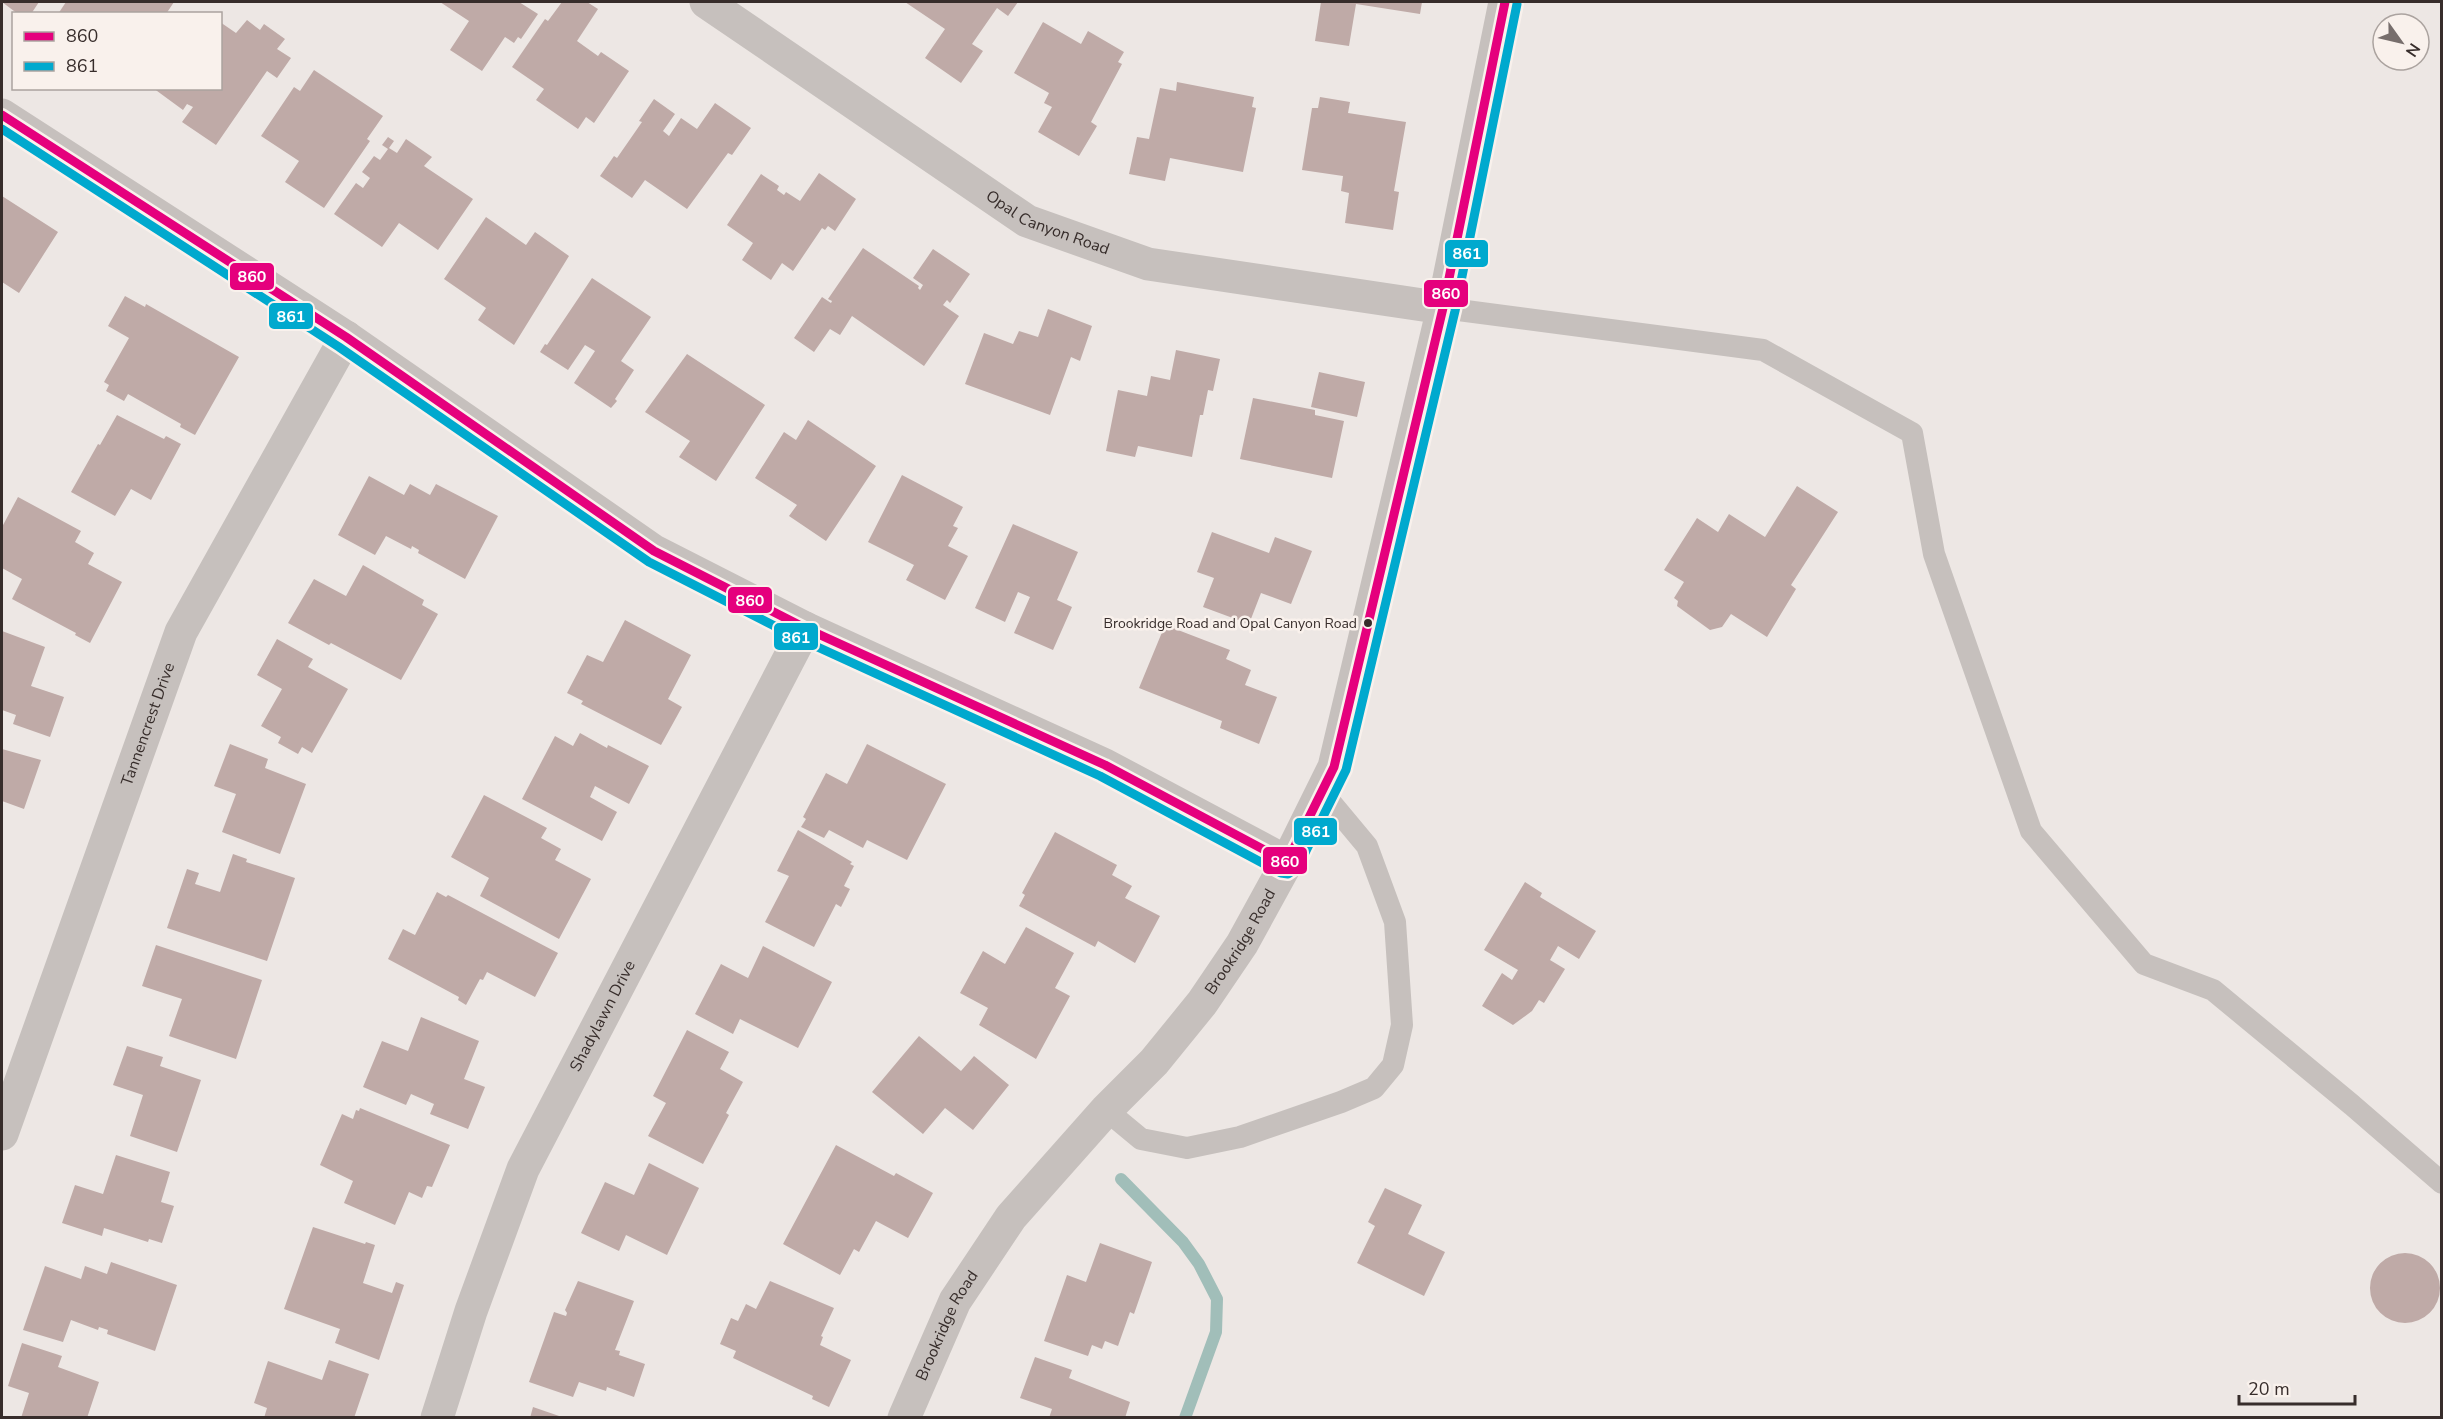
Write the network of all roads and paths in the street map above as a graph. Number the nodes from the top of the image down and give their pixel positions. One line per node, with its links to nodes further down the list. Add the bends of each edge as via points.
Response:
1 (706, 2): 4 (street, Opal Canyon Road, via 1027,221 1148,264)
2 (1505, 2): 4 (street, Brookridge Road)
3 (2, 115): 5 (street)
4 (1443, 308): 7 (street, Brookridge Road, via 1334,767); 11 (lane, via 1763,350 1912,433 1934,554 2031,831 2144,964 2213,990)
5 (346, 337): 6 (street, via 654,551); 10 (street, Tannencrest Drive, via 181,632)
6 (805, 628): 8 (street, via 1105,765); 12 (street, Shadylawn Drive, via 523,1169)
7 (1322, 792): 8 (street, Brookridge Road); 9 (lane, via 1367,846 1395,922 1402,1025 1393,1065 1374,1088 1341,1102 1240,1137 1187,1148 1141,1139)
8 (1287, 862): 9 (street, Brookridge Road, via 1242,944 1202,1003 1155,1062)
9 (1106, 1110): 13 (street, Brookridge Road, via 1011,1217 955,1301)
10 (2, 1134)
11 (2442, 1183)
12 (437, 1418)
13 (903, 1418)

